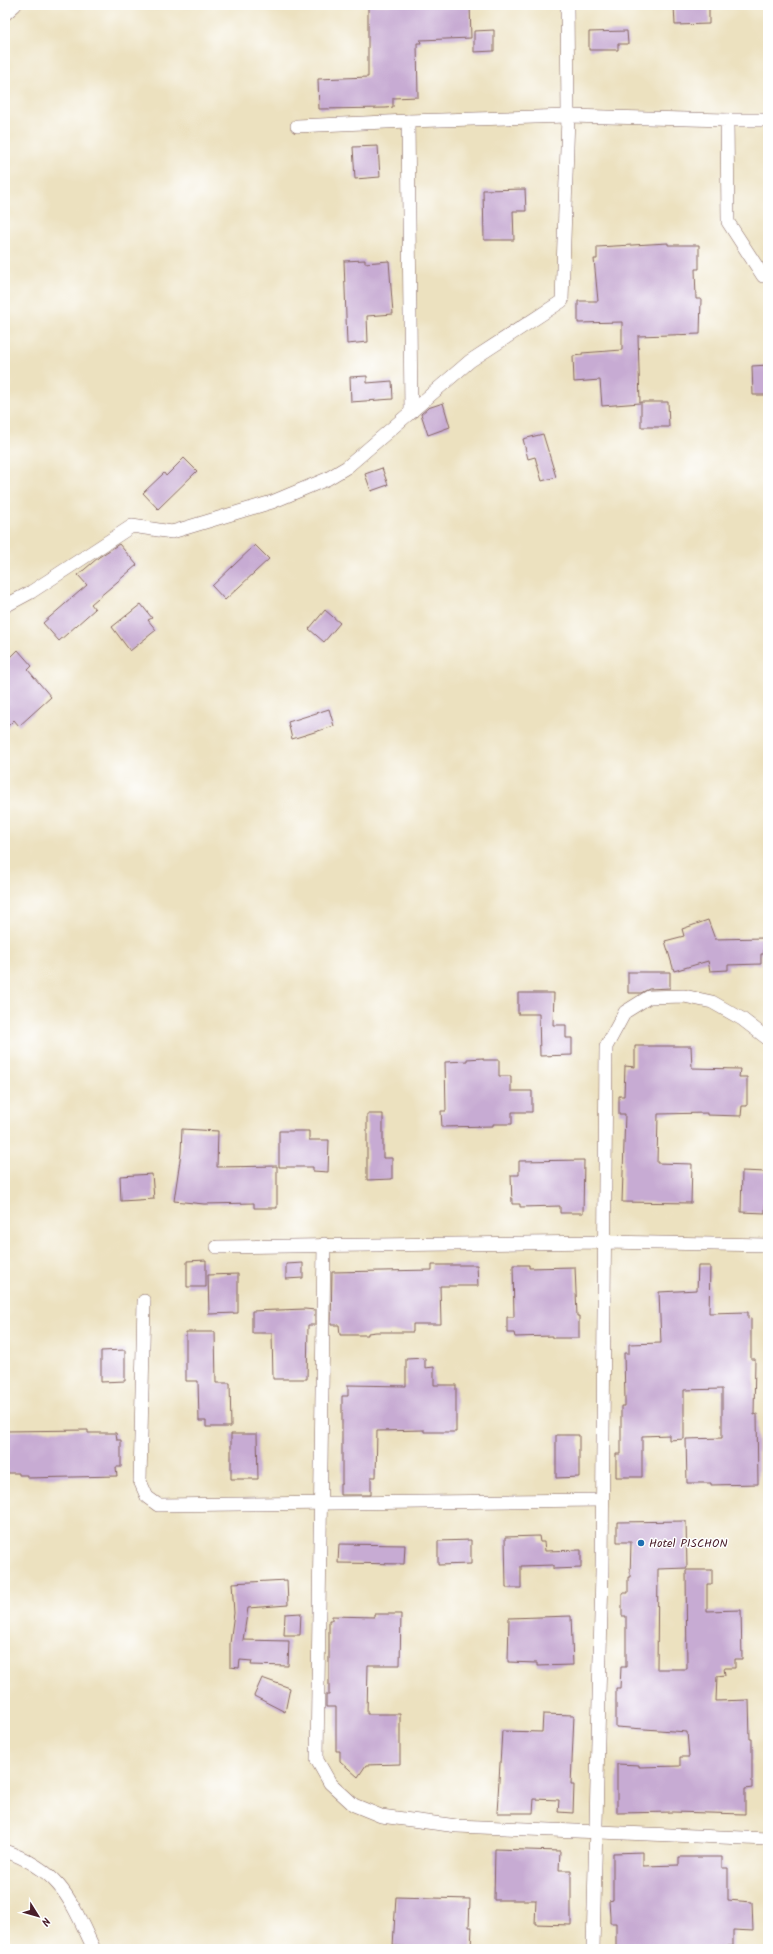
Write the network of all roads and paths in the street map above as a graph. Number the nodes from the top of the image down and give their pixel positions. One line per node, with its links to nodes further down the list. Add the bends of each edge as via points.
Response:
1 (15, 5): 3 (street)
2 (567, 5): 4 (street)
3 (5, 14)
4 (568, 116): 5 (street); 7 (street); 10 (street, via 562,301 470,361)
5 (727, 120): 6 (street); 9 (street, via 728,222 763,276)
6 (768, 120)
7 (408, 121): 8 (street); 10 (street)
8 (297, 126)
9 (768, 276)
10 (411, 413): 11 (street, via 347,467 327,479 272,502 172,532 132,526 31,592)
11 (5, 606)
12 (768, 1039): 13 (street, via 742,1019 712,1002 684,996 649,997 625,1012 606,1047)
13 (604, 1242): 14 (street); 15 (street); 18 (street)
14 (324, 1244): 16 (street); 19 (street)
15 (768, 1245)
16 (217, 1247)
17 (144, 1301): 19 (street, via 140,1481 146,1497 158,1505)
18 (602, 1500): 19 (street); 20 (street)
19 (320, 1504): 20 (street, via 317,1760 330,1783 354,1805 380,1816 457,1826)
20 (595, 1833): 21 (street); 24 (street)
21 (768, 1839)
22 (5, 1851): 23 (street, via 37,1865 61,1885)
23 (94, 1949)
24 (593, 1949)

